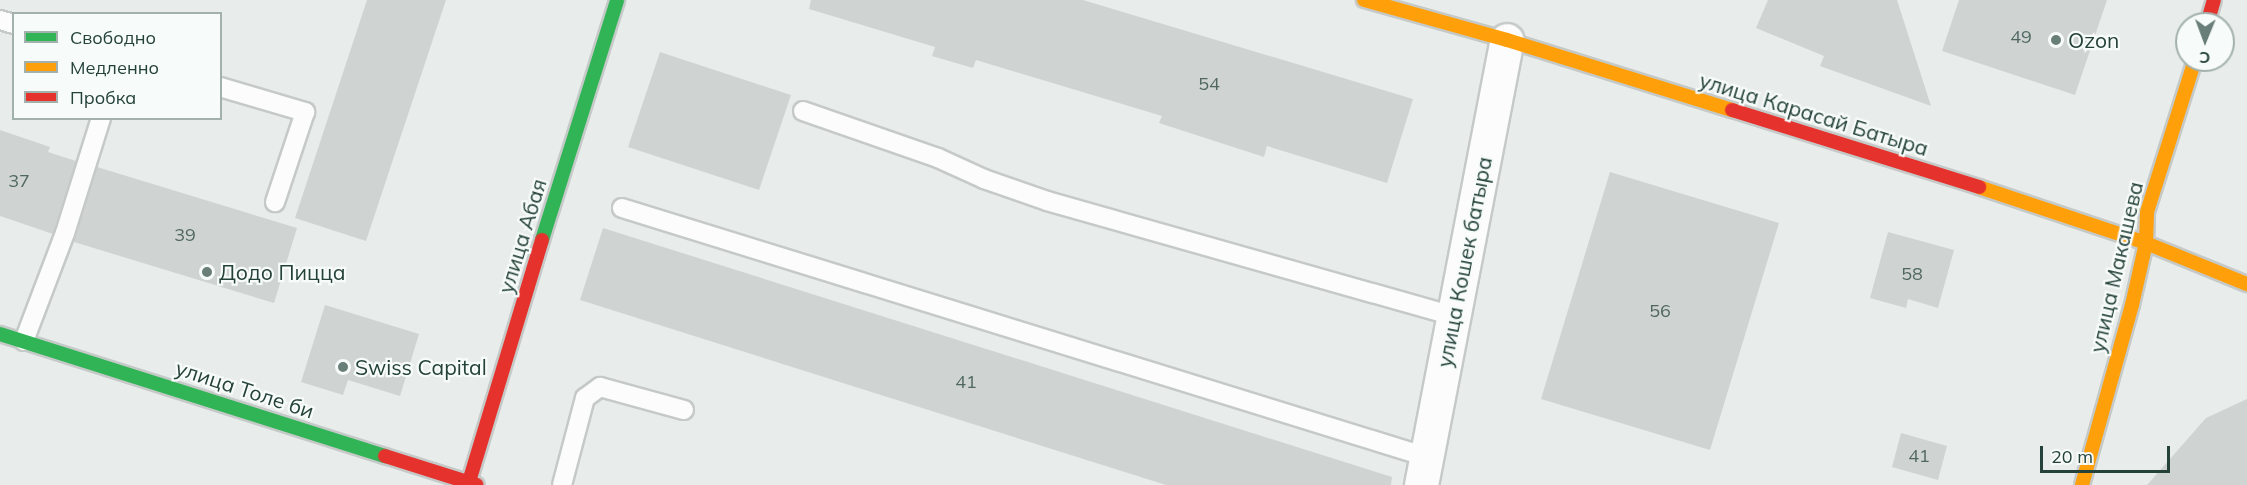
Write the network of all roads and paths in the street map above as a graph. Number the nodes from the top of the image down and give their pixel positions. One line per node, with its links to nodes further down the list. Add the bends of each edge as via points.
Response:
1 (617, 0): 18 (street, улица Абая)
2 (1364, 0): 3 (street, улица Карасай Батыра)
3 (1444, 11): 4 (street, улица Карасай Батыра)
4 (1507, 40): 11 (street, улица Карасай Батыра, via 2022,200); 13 (street, улица Кошек батыра)
5 (2191, 72): 11 (street, улица Макашева, via 2147,212)
6 (222, 88): 9 (lane, via 305,112)
7 (803, 111): 13 (lane, via 1047,201)
8 (100, 120): 15 (lane, via 65,233)
9 (275, 202)
10 (622, 208): 17 (lane)
11 (2146, 243): 12 (street, улица Карасай Батыра); 20 (street, улица Макашева)
12 (2247, 284)
13 (1454, 316): 17 (street, улица Кошек батыра)
14 (0, 334): 15 (street, улица Толе би)
15 (24, 341): 18 (street, улица Толе би)
16 (684, 410): 19 (lane, via 600,387 585,398)
17 (1424, 471)
18 (472, 484)
19 (562, 485)
20 (2082, 485)

